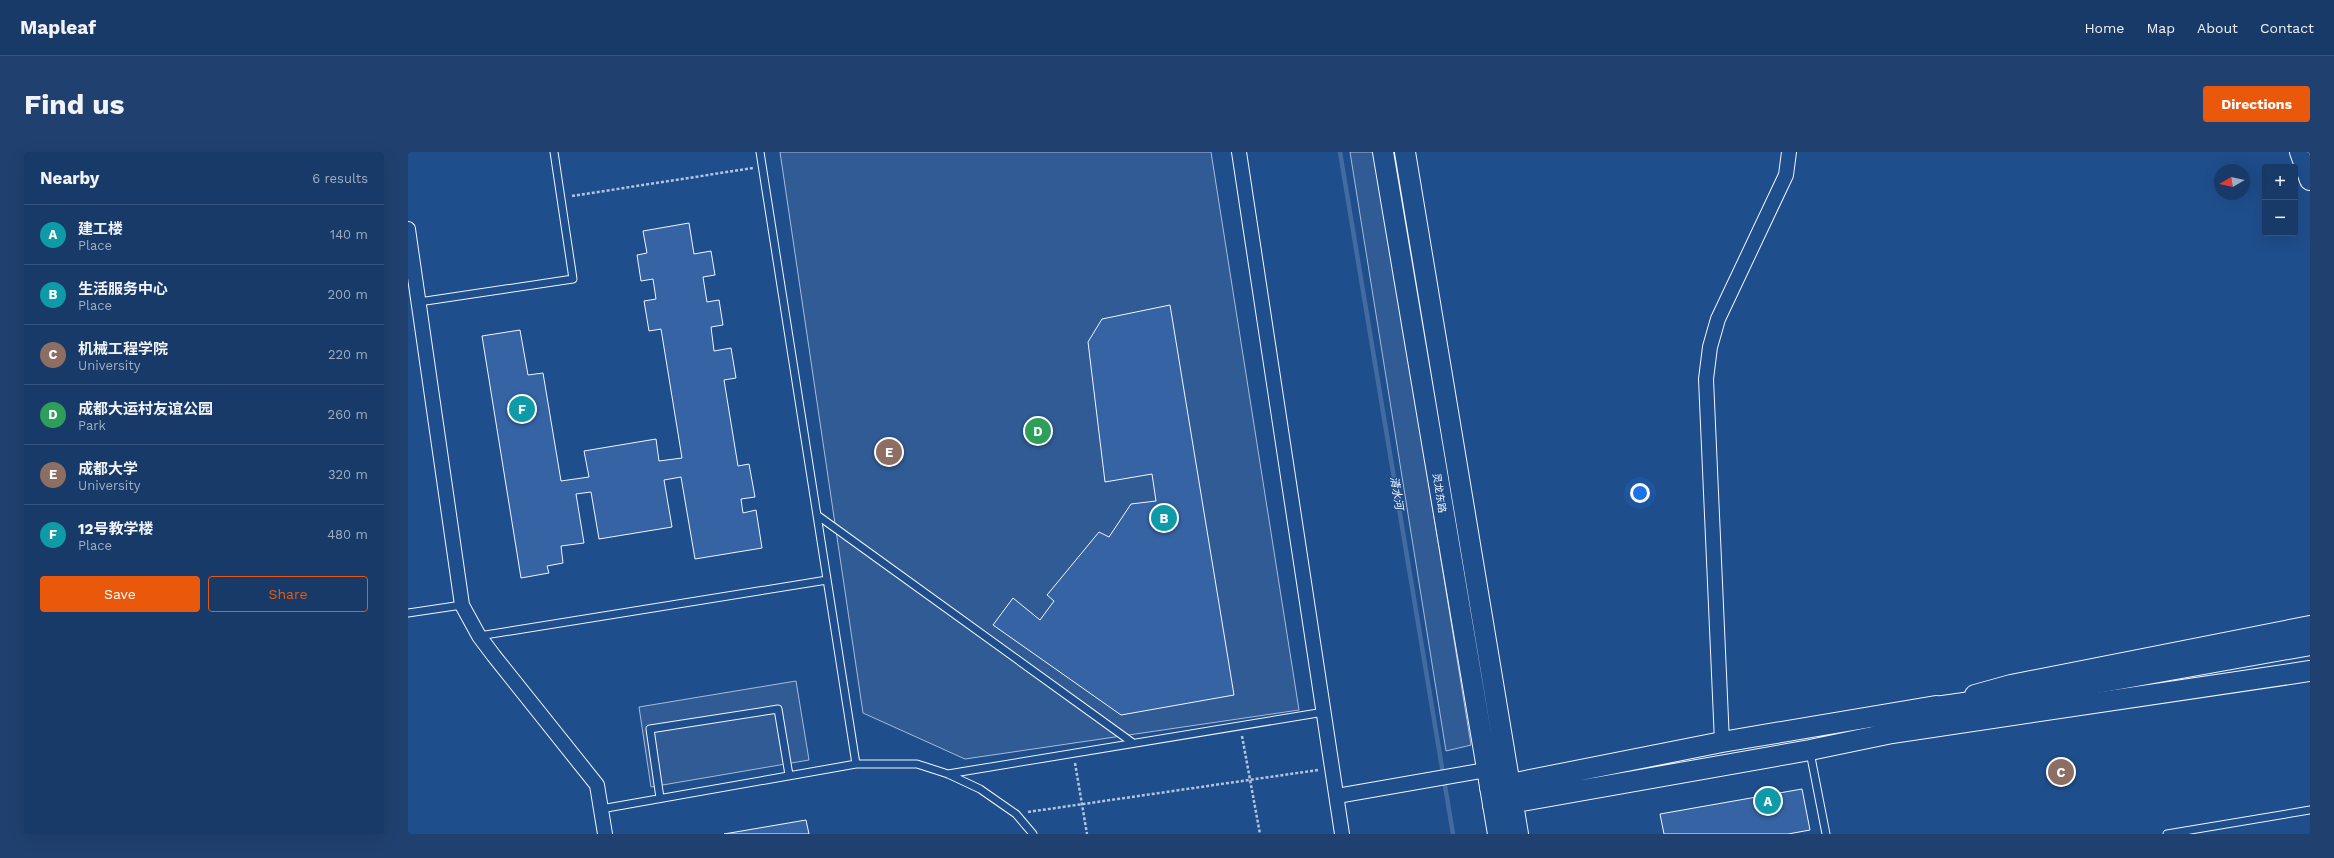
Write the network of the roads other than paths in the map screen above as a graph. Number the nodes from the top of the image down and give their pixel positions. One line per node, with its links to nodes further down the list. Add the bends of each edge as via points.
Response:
1 (554, 152): 11 (lane, via 573,279)
2 (760, 152): 12 (lane)
3 (1239, 152): 21 (street)
4 (1384, 152): 28 (street, 灵龙东路)
5 (1405, 152): 29 (street, 灵龙东路)
6 (1790, 152): 22 (street, via 1786,175 1718,319 1710,348 1706,379)
7 (2300, 152): 8 (street)
8 (2310, 180)
9 (408, 229): 10 (street)
10 (410, 263): 11 (street)
11 (419, 302): 14 (street)
12 (817, 515): 13 (lane); 23 (lane)
13 (827, 580): 17 (lane); 25 (lane)
14 (462, 605): 15 (lane); 17 (street)
15 (408, 613)
16 (2310, 626): 20 (street, via 2011,685)
17 (479, 636): 32 (street, via 591,776 597,785)
18 (2310, 644): 20 (highway, via 2013,697)
19 (2310, 671): 24 (street, via 1892,733)
20 (1922, 710): 22 (street)
21 (1324, 712): 23 (lane); 30 (street)
22 (1722, 742): 29 (street)
23 (1133, 743): 26 (lane)
24 (1810, 750): 29 (street); 39 (lane)
25 (856, 764): 26 (lane, via 917,764); 27 (lane)
26 (948, 774): 35 (lane, via 980,789 1016,814)
27 (789, 775): 31 (lane); 31 (lane, via 778,709 650,728)
28 (1490, 788): 29 (street); 30 (street, via 1465,774); 37 (street, 灵龙东路)
29 (1511, 793): 38 (street, 灵龙东路)
30 (1337, 796): 36 (street)
31 (660, 798): 32 (lane)
32 (601, 809): 34 (street)
33 (2310, 810): 40 (lane)
34 (605, 834)
35 (1032, 834)
36 (1342, 834)
37 (1498, 834)
38 (1518, 834)
39 (1826, 834)
40 (2167, 834)

